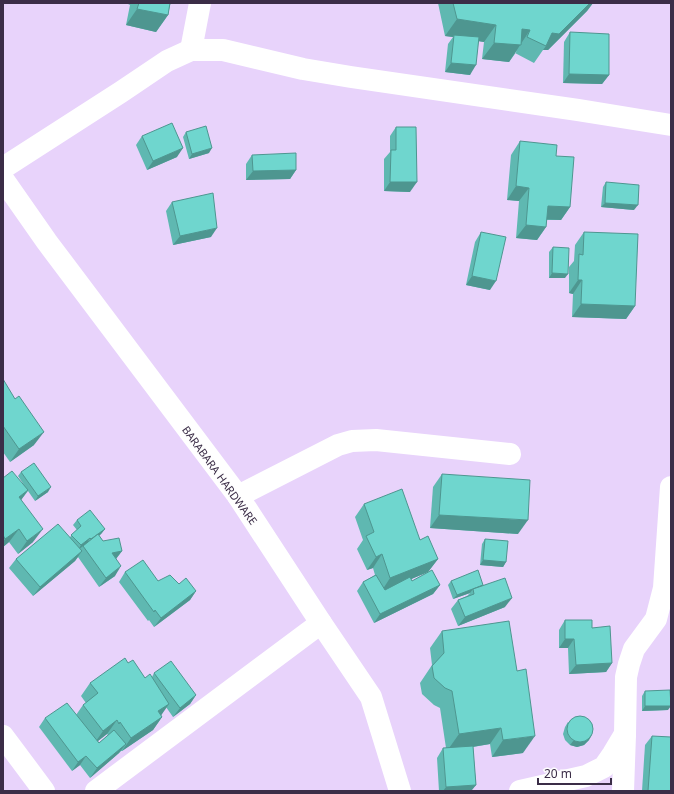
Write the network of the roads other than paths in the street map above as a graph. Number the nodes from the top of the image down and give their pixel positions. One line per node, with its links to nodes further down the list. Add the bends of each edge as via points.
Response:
1 (200, 3): 2 (street)
2 (191, 50): 3 (street, via 223,50 351,78); 4 (street, via 167,61)
3 (671, 125)
4 (3, 168)
5 (3, 179): 8 (street, BARABARA HARDWARE, via 47,242)
6 (510, 454): 8 (street, via 376,440 352,441 338,445)
7 (671, 487): 10 (street, via 664,588 656,619 634,649 629,664 626,677)
8 (238, 496): 9 (street, BARABARA HARDWARE)
9 (321, 623): 13 (street); 14 (street, BARABARA HARDWARE, via 371,697)
10 (625, 734): 15 (street, via 604,767 586,776); 16 (street)
11 (3, 736): 12 (street)
12 (44, 791)
13 (96, 791)
14 (400, 791)
15 (520, 791)
16 (623, 791)

